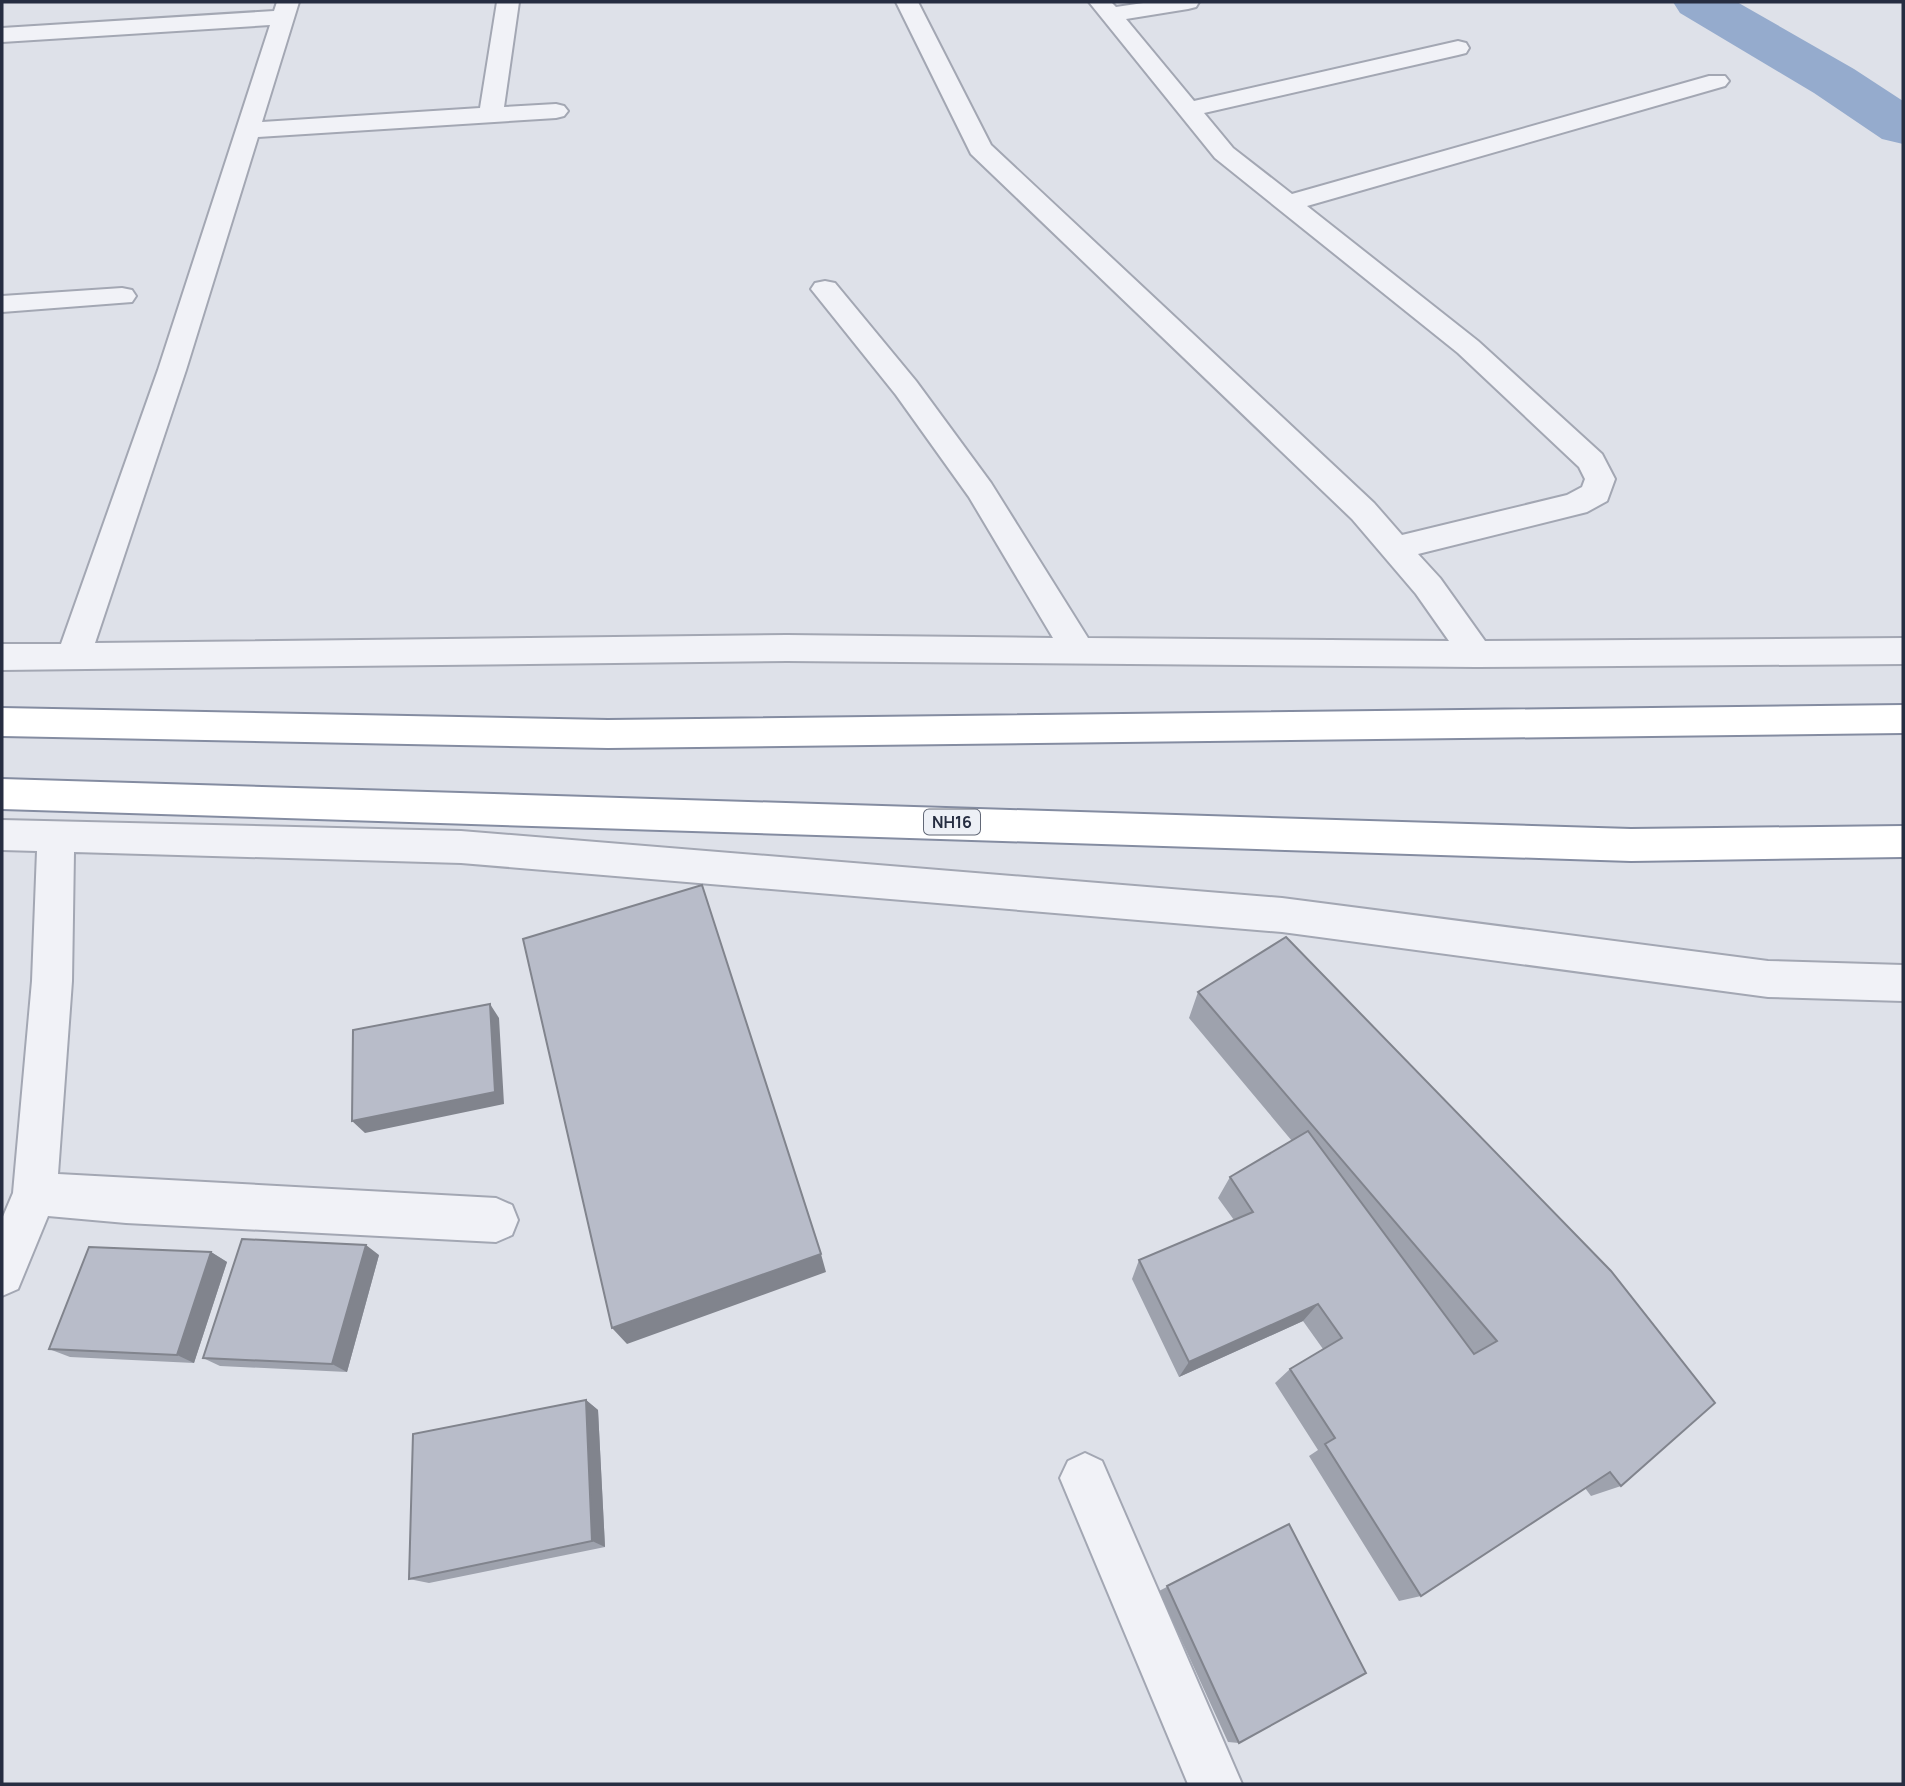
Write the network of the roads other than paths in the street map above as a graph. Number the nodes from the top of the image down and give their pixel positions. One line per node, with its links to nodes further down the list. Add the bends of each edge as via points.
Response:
1 (508, 2): 11 (street)
2 (907, 2): 18 (street, via 980,149 1363,511)
3 (1188, 2): 4 (street)
4 (1105, 8): 9 (street)
5 (286, 9): 6 (street); 12 (street)
6 (2, 35)
7 (1458, 48): 9 (street)
8 (1717, 81): 13 (street)
9 (1188, 110): 13 (street, via 1224,153)
10 (556, 111): 11 (street)
11 (491, 115): 12 (street)
12 (249, 130): 23 (street)
13 (1286, 204): 18 (street, via 1468,347 1591,461 1600,479 1596,493 1576,504)
14 (825, 289): 19 (street, via 980,489)
15 (122, 296): 16 (street)
16 (8, 304): 17 (street)
17 (2, 335)
18 (1395, 548): 21 (street)
19 (1077, 649): 21 (street); 23 (street, via 482,650)
20 (1903, 650): 21 (street)
21 (1476, 654)
22 (2, 657): 23 (street)
23 (72, 657)
24 (1903, 719): 25 (highway, via 608,734)
25 (2, 722)
26 (2, 794): 29 (highway, NH16, via 1631,845)
27 (2, 835): 28 (street)
28 (56, 837): 30 (street, via 474,848 1282,915 1768,979); 31 (street, via 52,981)
29 (1903, 842)
30 (1903, 983)
31 (35, 1194): 32 (street); 33 (street)
32 (496, 1220)
33 (2, 1273)
34 (1085, 1478): 35 (street)
35 (1215, 1784)

